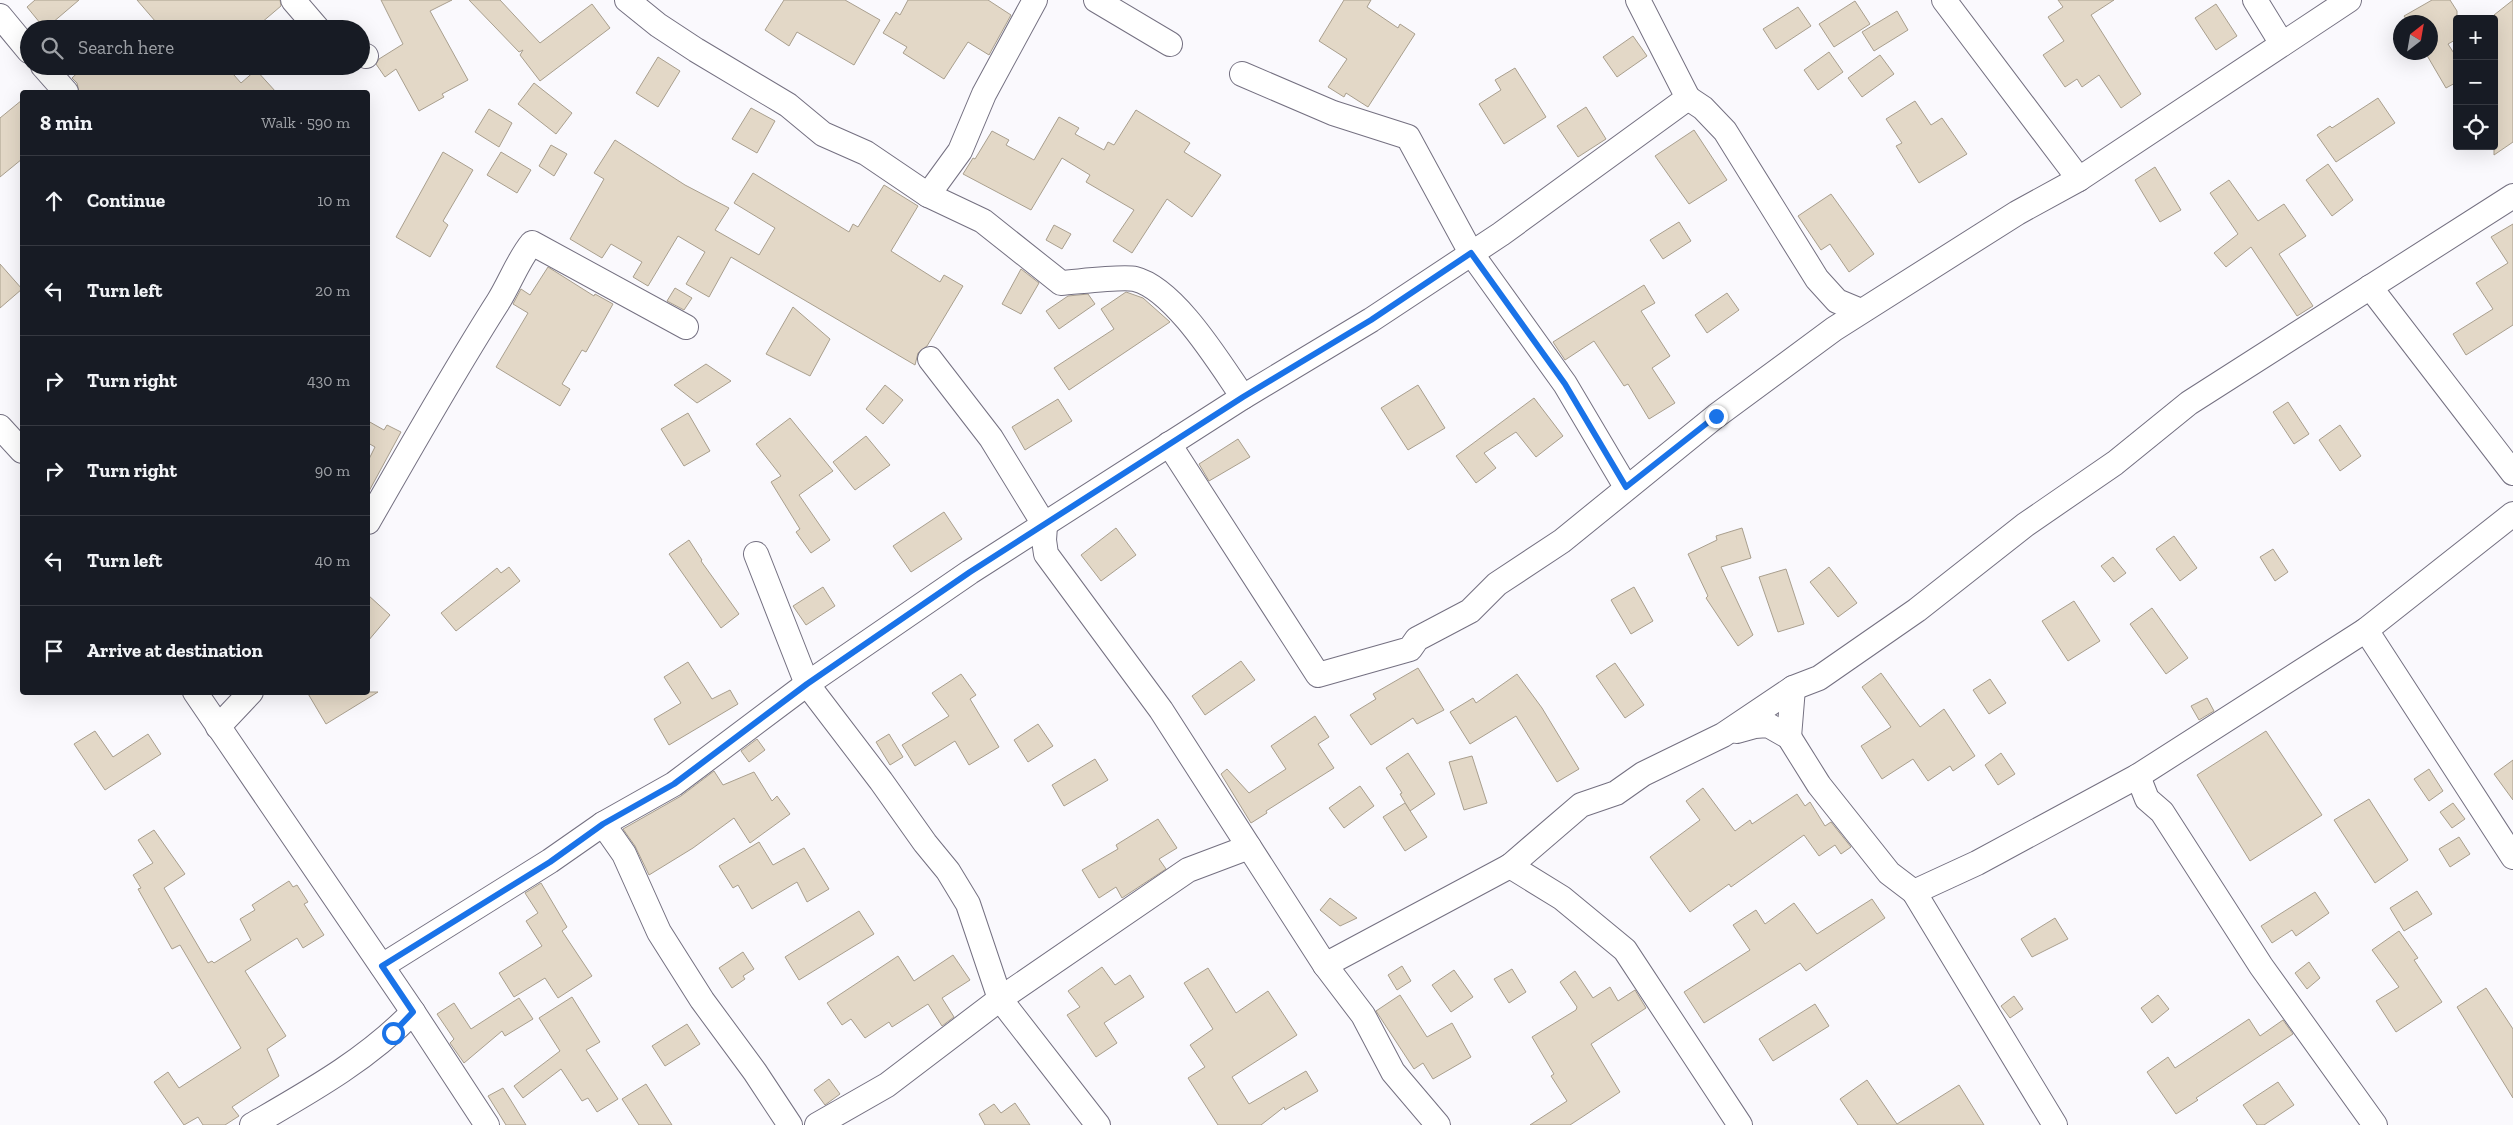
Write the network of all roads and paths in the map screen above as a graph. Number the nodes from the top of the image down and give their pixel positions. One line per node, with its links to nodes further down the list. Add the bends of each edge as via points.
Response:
1 (293, 0): 10 (street)
2 (627, 0): 19 (street, via 696,50 788,104 823,134 866,153)
3 (1035, 0): 19 (street, via 984,94 960,151)
4 (1096, 0): 12 (street)
5 (1638, 0): 17 (street)
6 (1944, 0): 18 (street)
7 (2255, 0): 13 (street)
8 (2349, 0): 13 (street)
9 (0, 16): 11 (street)
10 (310, 20)
11 (20, 40)
12 (1170, 44)
13 (2282, 44): 18 (street)
14 (1242, 74): 21 (street, via 1333,113 1408,137)
15 (51, 75): 16 (street)
16 (64, 90)
17 (1688, 98): 21 (street); 23 (street, via 1703,108 1725,131 1817,278)
18 (2079, 178): 24 (street)
19 (928, 195): 28 (street, via 983,221 1061,283 1134,279 1160,293 1191,324)
20 (2513, 196): 22 (street)
21 (1471, 253): 28 (street, via 1371,320); 33 (street, via 1565,384)
22 (2370, 287): 32 (street); 42 (street, via 2189,403 2115,463 2025,524 1917,610 1819,678)
23 (1837, 301): 24 (street); 26 (street)
24 (1861, 310): 26 (street)
25 (686, 327): 35 (street, via 532,242)
26 (1834, 329): 33 (street)
27 (930, 359): 36 (street, via 991,438)
28 (1243, 397): 30 (street)
29 (0, 427): 31 (street)
30 (1169, 444): 33 (street, via 1318,675 1410,649 1417,639 1470,611 1496,584 1562,541); 36 (street)
31 (20, 449)
32 (2513, 473)
33 (1626, 487)
34 (2513, 514): 40 (street)
35 (370, 519)
36 (1045, 526): 37 (street); 39 (street)
37 (1013, 546): 39 (street); 41 (street)
38 (756, 554): 41 (street)
39 (1046, 554): 52 (street, via 1161,710)
40 (2366, 630): 48 (street); 49 (street)
41 (807, 684): 50 (street, via 674,784); 58 (street, via 948,871 968,904)
42 (1794, 688): 46 (street); 47 (street)
43 (197, 695): 45 (street)
44 (248, 695): 45 (street)
45 (218, 727): 57 (street)
46 (1723, 736): 47 (street, via 1768,725); 54 (street, via 1643,774 1616,794 1581,805)
47 (1789, 737): 55 (street, via 1819,785 1889,873)
48 (2138, 776): 55 (street, via 1977,864); 68 (street, via 2147,799 2162,812 2261,966)
49 (2490, 823): 51 (street); 53 (street)
50 (603, 824): 57 (street, via 550,862); 62 (street, via 624,854 659,932 702,1000 756,1072)
51 (2513, 824)
52 (1249, 847): 56 (street); 58 (street, via 1188,870)
53 (2513, 857)
54 (1510, 866): 56 (street); 66 (street, via 1562,898 1625,950)
55 (1914, 892): 67 (street)
56 (1325, 965): 65 (street, via 1363,1015 1393,1072)
57 (382, 966): 59 (street)
58 (1000, 999): 63 (street, via 887,1085); 64 (street)
59 (413, 1012): 60 (street, via 366,1056); 61 (street)
60 (252, 1125)
61 (487, 1125)
62 (790, 1125)
63 (817, 1125)
64 (1098, 1125)
65 (1438, 1125)
66 (1740, 1125)
67 (2055, 1125)
68 (2375, 1125)

